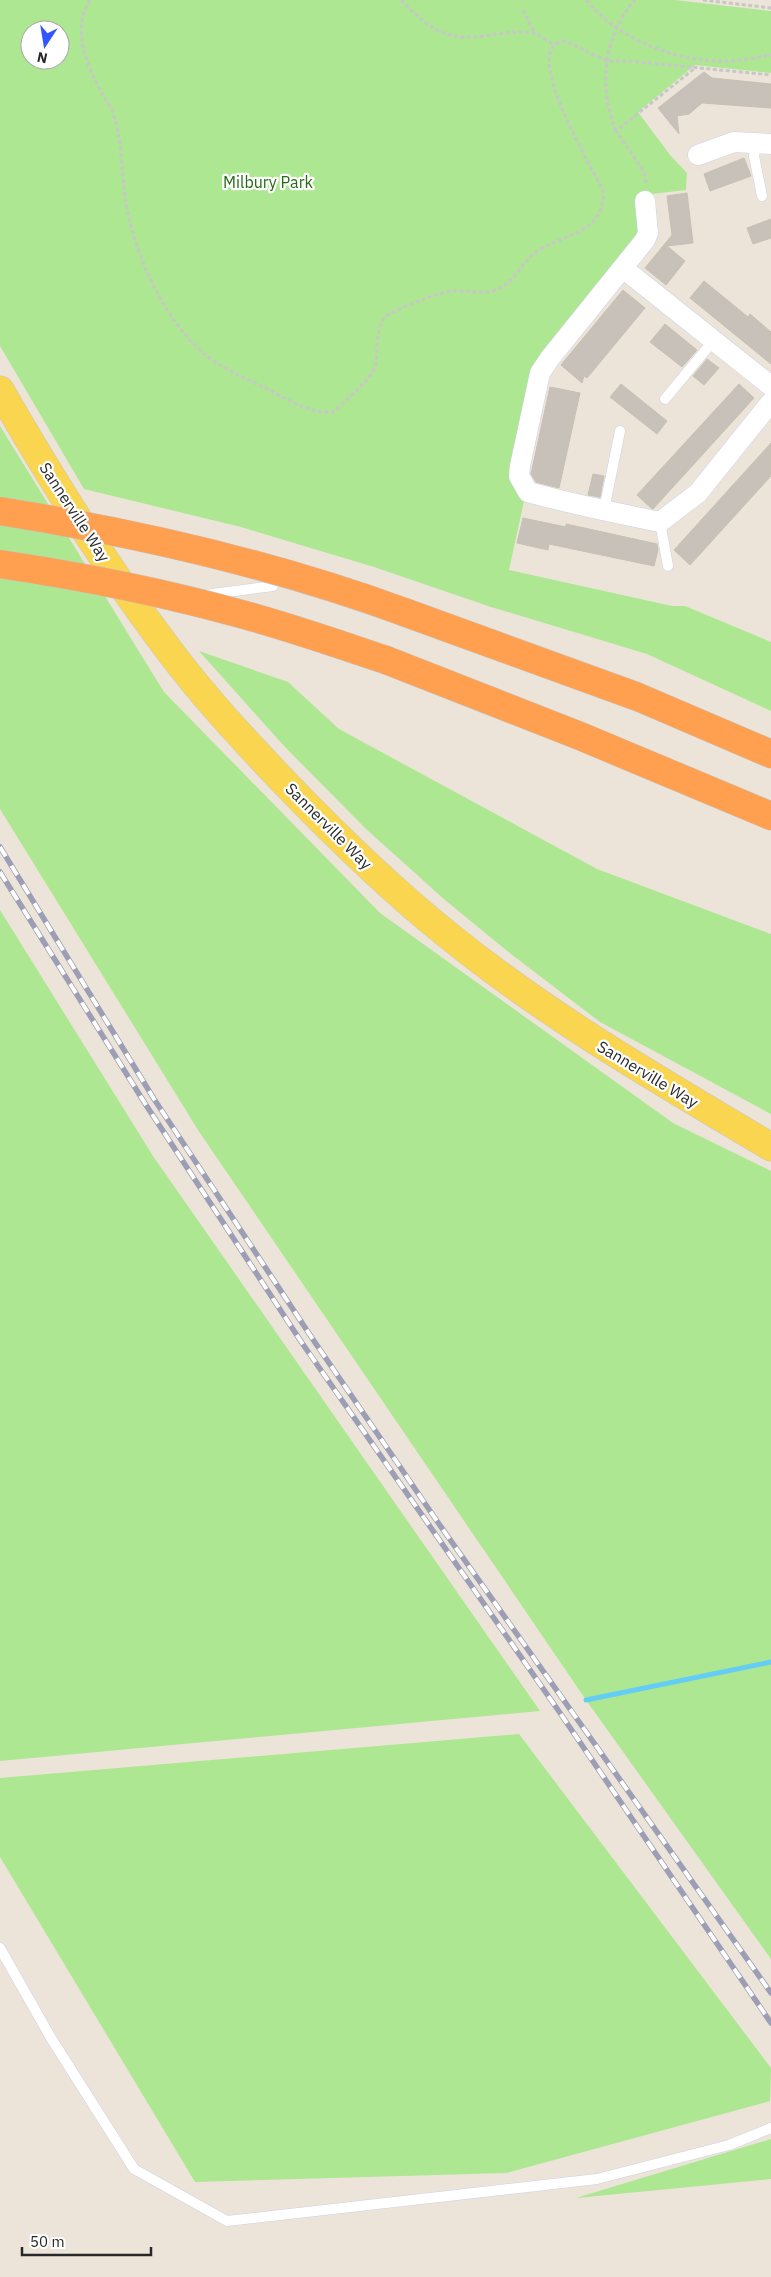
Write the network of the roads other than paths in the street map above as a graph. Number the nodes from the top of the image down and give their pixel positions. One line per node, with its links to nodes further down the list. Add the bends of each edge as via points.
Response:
1 (763, 144): 2 (street, via 724,144); 3 (lane, via 754,156)
2 (698, 155)
3 (762, 196)
4 (645, 201): 5 (street, via 648,233)
5 (624, 269): 6 (street); 12 (street, via 540,373 520,466 520,476 528,492)
6 (714, 340): 7 (street); 9 (lane)
7 (771, 386)
8 (0, 390): 18 (main road, Sannerville Way, via 36,452)
9 (665, 399)
10 (771, 402): 14 (street, via 698,493)
11 (620, 431): 12 (lane)
12 (604, 510): 14 (street)
13 (0, 511): 19 (highway, bridge, via 145,537 246,561 340,589 638,696)
14 (660, 522): 16 (lane)
15 (0, 564): 20 (highway, bridge, via 98,580 184,599 386,660)
16 (668, 566)
17 (273, 586): 18 (lane)
18 (137, 605): 21 (main road, Sannerville Way, via 210,703 330,829 393,889 539,1004 622,1059)
19 (771, 754)
20 (771, 816)
21 (771, 1147)
22 (0, 1948): 23 (lane, via 51,2038 134,2169 227,2221 597,2179 729,2145)
23 (771, 2128)

